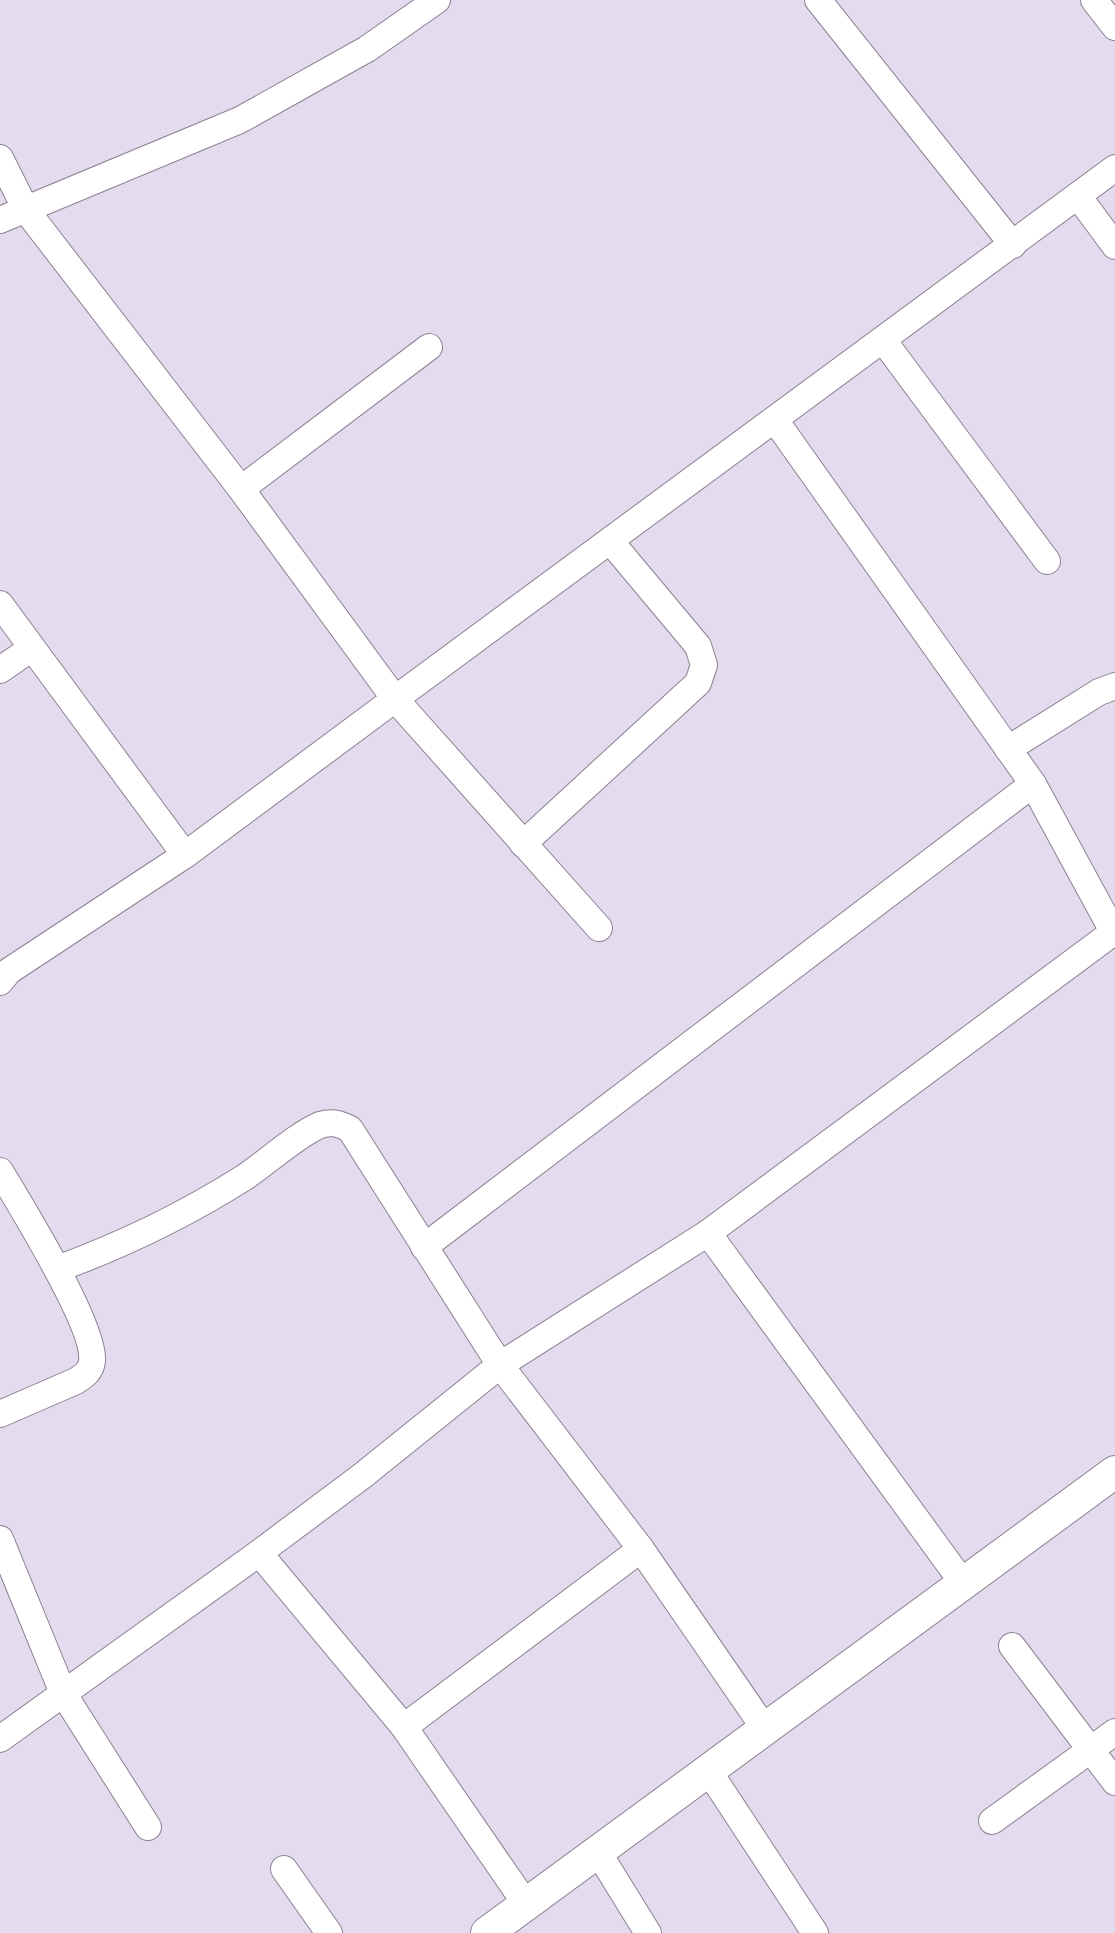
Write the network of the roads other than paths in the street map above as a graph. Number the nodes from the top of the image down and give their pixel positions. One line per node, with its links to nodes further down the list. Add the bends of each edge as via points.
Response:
1 (437, 0): 8 (street, via 367,49 240,120)
2 (818, 0): 10 (street)
3 (1094, 0): 4 (street)
4 (1115, 27)
5 (0, 158): 8 (street)
6 (1115, 168): 7 (street)
7 (1078, 196): 10 (street); 11 (street)
8 (26, 210): 9 (street); 15 (street)
9 (0, 220)
10 (1012, 245): 12 (street)
11 (1115, 246)
12 (883, 340): 14 (street); 17 (street)
13 (429, 347): 15 (street)
14 (775, 420): 16 (street); 23 (street)
15 (241, 489): 22 (street)
16 (611, 542): 22 (street); 25 (street, via 698,646 704,665 698,683)
17 (1047, 561)
18 (0, 604): 19 (street)
19 (32, 648): 20 (street); 26 (street)
20 (0, 670)
21 (1115, 686): 23 (street)
22 (395, 699): 25 (street); 26 (street)
23 (1008, 749): 24 (street)
24 (1033, 784): 28 (street); 32 (street)
25 (523, 844): 27 (street)
26 (185, 855): 29 (street, via 9,971)
27 (599, 928)
28 (1114, 933): 31 (street)
29 (0, 982)
30 (0, 1171): 33 (street)
31 (708, 1233): 34 (street); 40 (street)
32 (424, 1247): 33 (street, via 350,1129 334,1122 318,1126 189,1210 123,1244); 34 (street)
33 (57, 1269): 35 (street, via 92,1347 93,1362 87,1374 76,1381)
34 (500, 1365): 38 (street); 39 (street)
35 (0, 1414)
36 (1115, 1472): 40 (street)
37 (2, 1547): 42 (street)
38 (641, 1549): 43 (street); 44 (street)
39 (259, 1553): 42 (street); 43 (street)
40 (963, 1583): 44 (street)
41 (1012, 1646): 47 (street)
42 (63, 1693): 46 (street); 51 (street)
43 (404, 1727): 54 (street)
44 (765, 1730): 48 (street)
45 (1115, 1732): 47 (street)
46 (0, 1739)
47 (1091, 1750): 49 (street); 50 (street)
48 (708, 1770): 52 (street); 58 (street)
49 (1115, 1782)
50 (992, 1821)
51 (148, 1827)
52 (598, 1851): 54 (street); 57 (street)
53 (284, 1869): 55 (street)
54 (526, 1904): 56 (street)
55 (329, 1933)
56 (487, 1933)
57 (648, 1933)
58 (814, 1933)

